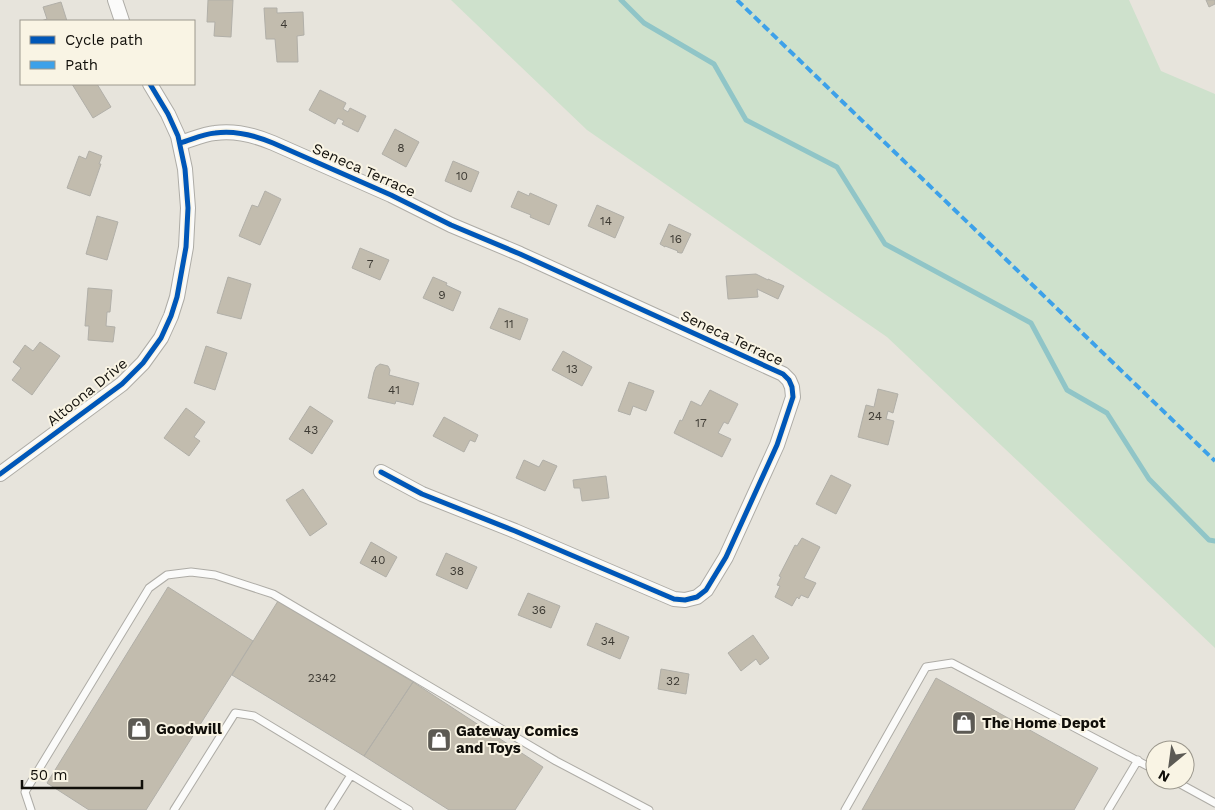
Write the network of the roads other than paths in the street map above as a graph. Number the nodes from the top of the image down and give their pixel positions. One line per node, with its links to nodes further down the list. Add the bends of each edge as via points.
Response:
1 (115, 0): 2 (street)
2 (122, 20)
3 (151, 85): 4 (street, Altoona Drive, via 168,114)
4 (180, 144): 5 (street, Seneca Terrace, via 213,133 254,135 782,374 792,387 793,397 777,445 726,557 706,590 685,600 674,600 422,494); 6 (street, Altoona Drive, via 188,208 186,246 177,297 161,338 122,384)
5 (380, 472)
6 (0, 474)
7 (1138, 760): 8 (lane); 17 (lane, via 952,663 926,667); 18 (lane)
8 (1145, 764)
9 (351, 775): 13 (lane, via 254,716 234,713); 14 (lane); 15 (lane)
10 (1191, 790): 11 (lane)
11 (1215, 803)
12 (31, 810): 16 (lane, via 25,792 149,588 167,576 191,572 215,575 273,594 556,761)
13 (174, 810)
14 (329, 810)
15 (409, 810)
16 (650, 810)
17 (845, 810)
18 (1108, 810)

